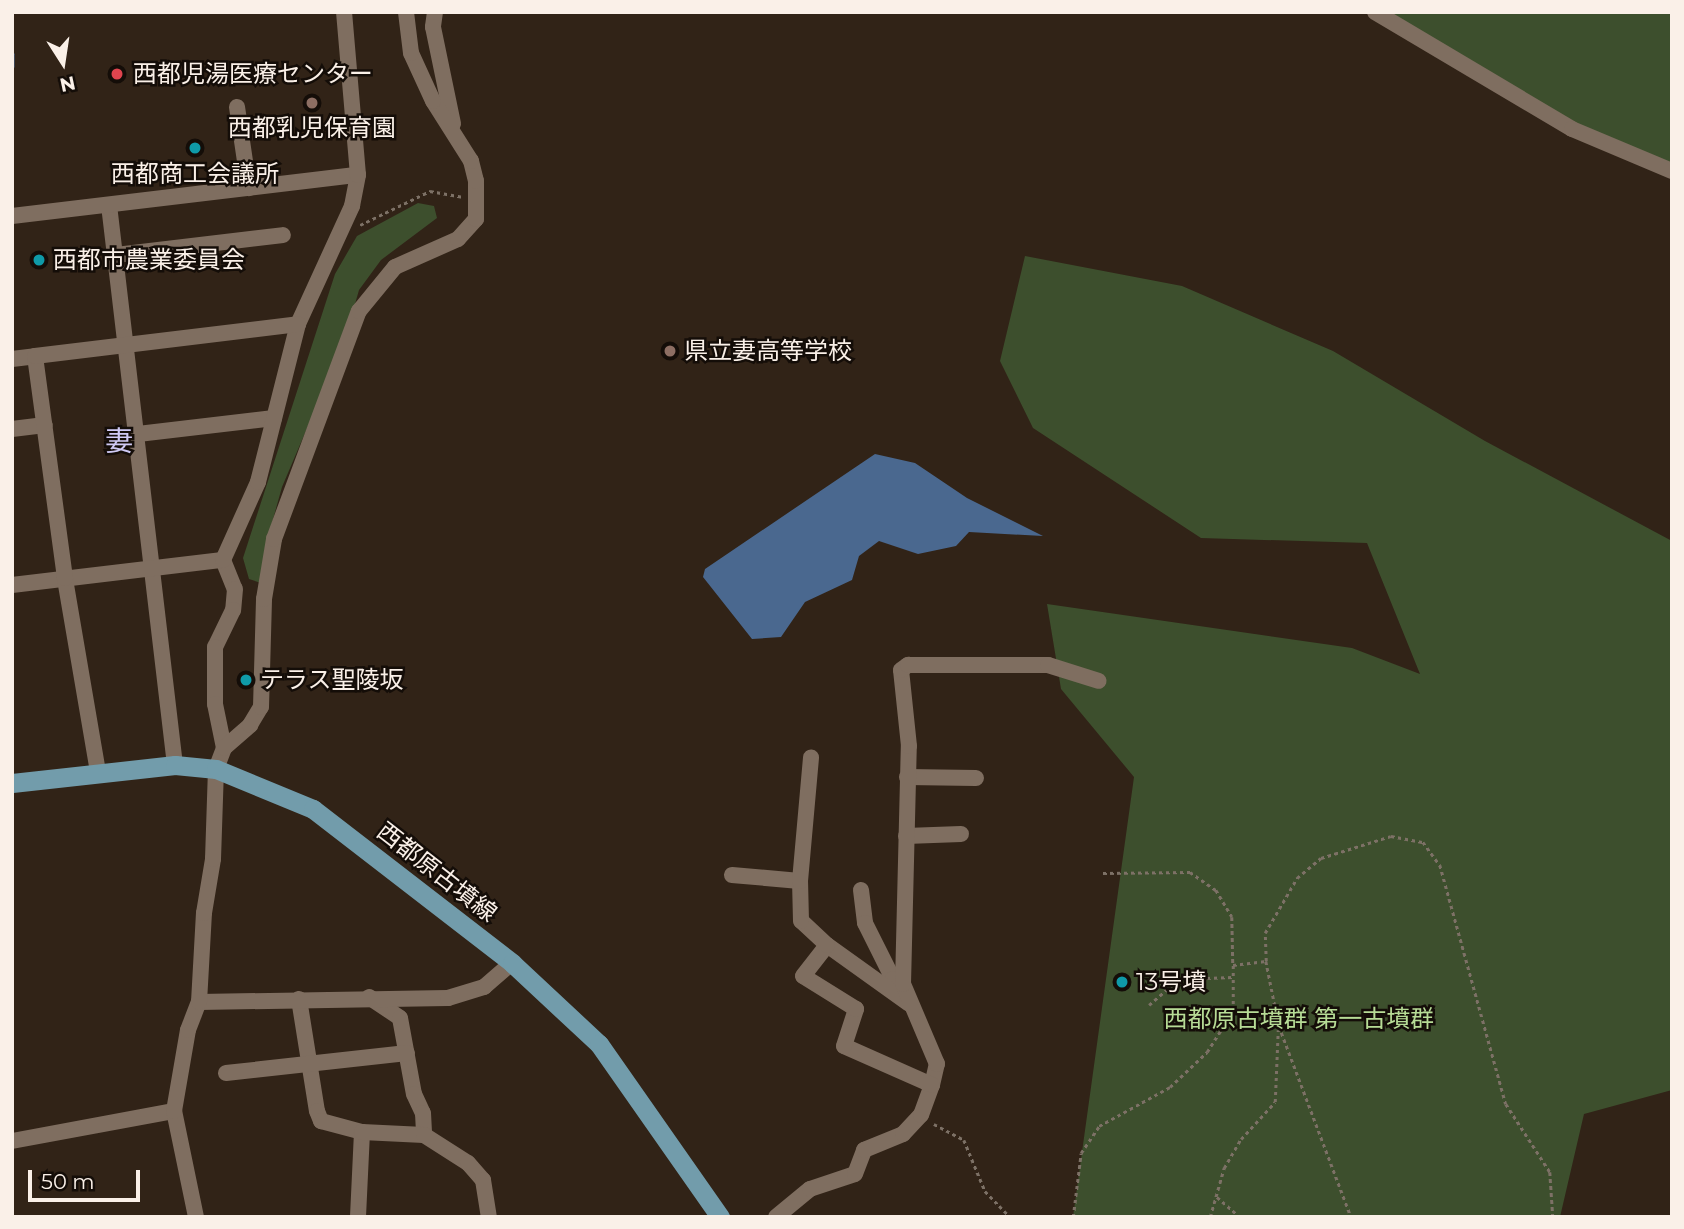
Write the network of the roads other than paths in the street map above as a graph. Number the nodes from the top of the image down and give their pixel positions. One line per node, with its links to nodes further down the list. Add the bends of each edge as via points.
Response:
1 (344, 12): 8 (street)
2 (406, 12): 6 (street, via 411,52 433,101)
3 (435, 12): 6 (street, via 433,27)
4 (1375, 12): 7 (street, via 1572,129)
5 (237, 107): 9 (street)
6 (454, 130): 27 (street, via 471,161 475,219 458,239 395,267 359,311 274,539 264,600 261,707 250,725)
7 (1672, 171)
8 (358, 174): 9 (street); 14 (street, via 348,220)
9 (249, 188): 10 (street)
10 (109, 205): 11 (street); 13 (street)
11 (12, 216)
12 (283, 235): 13 (street)
13 (116, 255): 15 (street)
14 (298, 324): 15 (street); 18 (street)
15 (125, 343): 16 (street); 21 (street)
16 (35, 356): 17 (street); 19 (street)
17 (12, 359)
18 (274, 418): 21 (street); 22 (street, via 258,482)
19 (45, 425): 20 (street); 24 (street)
20 (12, 429)
21 (138, 434): 23 (street)
22 (223, 559): 23 (street); 27 (street, via 235,589 233,610 215,647 215,704)
23 (152, 569): 24 (street); 29 (street)
24 (65, 578): 25 (street); 31 (street)
25 (12, 585)
26 (1099, 681): 32 (street, via 1048,665 908,665 901,670 909,746)
27 (224, 748): 30 (street)
28 (811, 757): 38 (street)
29 (175, 765): 30 (main road, 西都原古墳線); 31 (main road, 西都原古墳線)
30 (216, 769): 41 (main road, 西都原古墳線, via 313,809); 45 (street, via 213,859 204,913)
31 (98, 772): 34 (main road, 西都原古墳線)
32 (907, 777): 33 (street); 36 (street)
33 (976, 778)
34 (12, 783)
35 (961, 834): 36 (street)
36 (906, 836): 42 (street)
37 (732, 875): 38 (street)
38 (800, 881): 40 (street, via 801,920)
39 (861, 890): 42 (street, via 865,923 893,979)
40 (827, 945): 46 (street); 50 (street, via 803,976 856,1009 844,1046)
41 (512, 963): 43 (street, via 484,987 448,998); 58 (main road, 西都原古墳線, via 599,1044)
42 (903, 984): 46 (street)
43 (369, 998): 44 (street); 47 (street, via 400,1018)
44 (299, 999): 45 (street); 48 (street)
45 (199, 1002): 51 (street, via 188,1030)
46 (908, 1003): 50 (street, via 937,1064)
47 (407, 1053): 48 (street); 53 (street)
48 (309, 1064): 49 (street); 52 (street, via 321,1121)
49 (226, 1073)
50 (932, 1085): 59 (street, via 921,1115 903,1134 864,1150 855,1174 810,1189)
51 (174, 1111): 54 (street); 55 (street)
52 (362, 1132): 53 (street); 56 (street)
53 (424, 1135): 57 (street, via 468,1163 483,1180)
54 (12, 1141)
55 (196, 1217)
56 (358, 1217)
57 (489, 1217)
58 (720, 1217)
59 (776, 1217)

